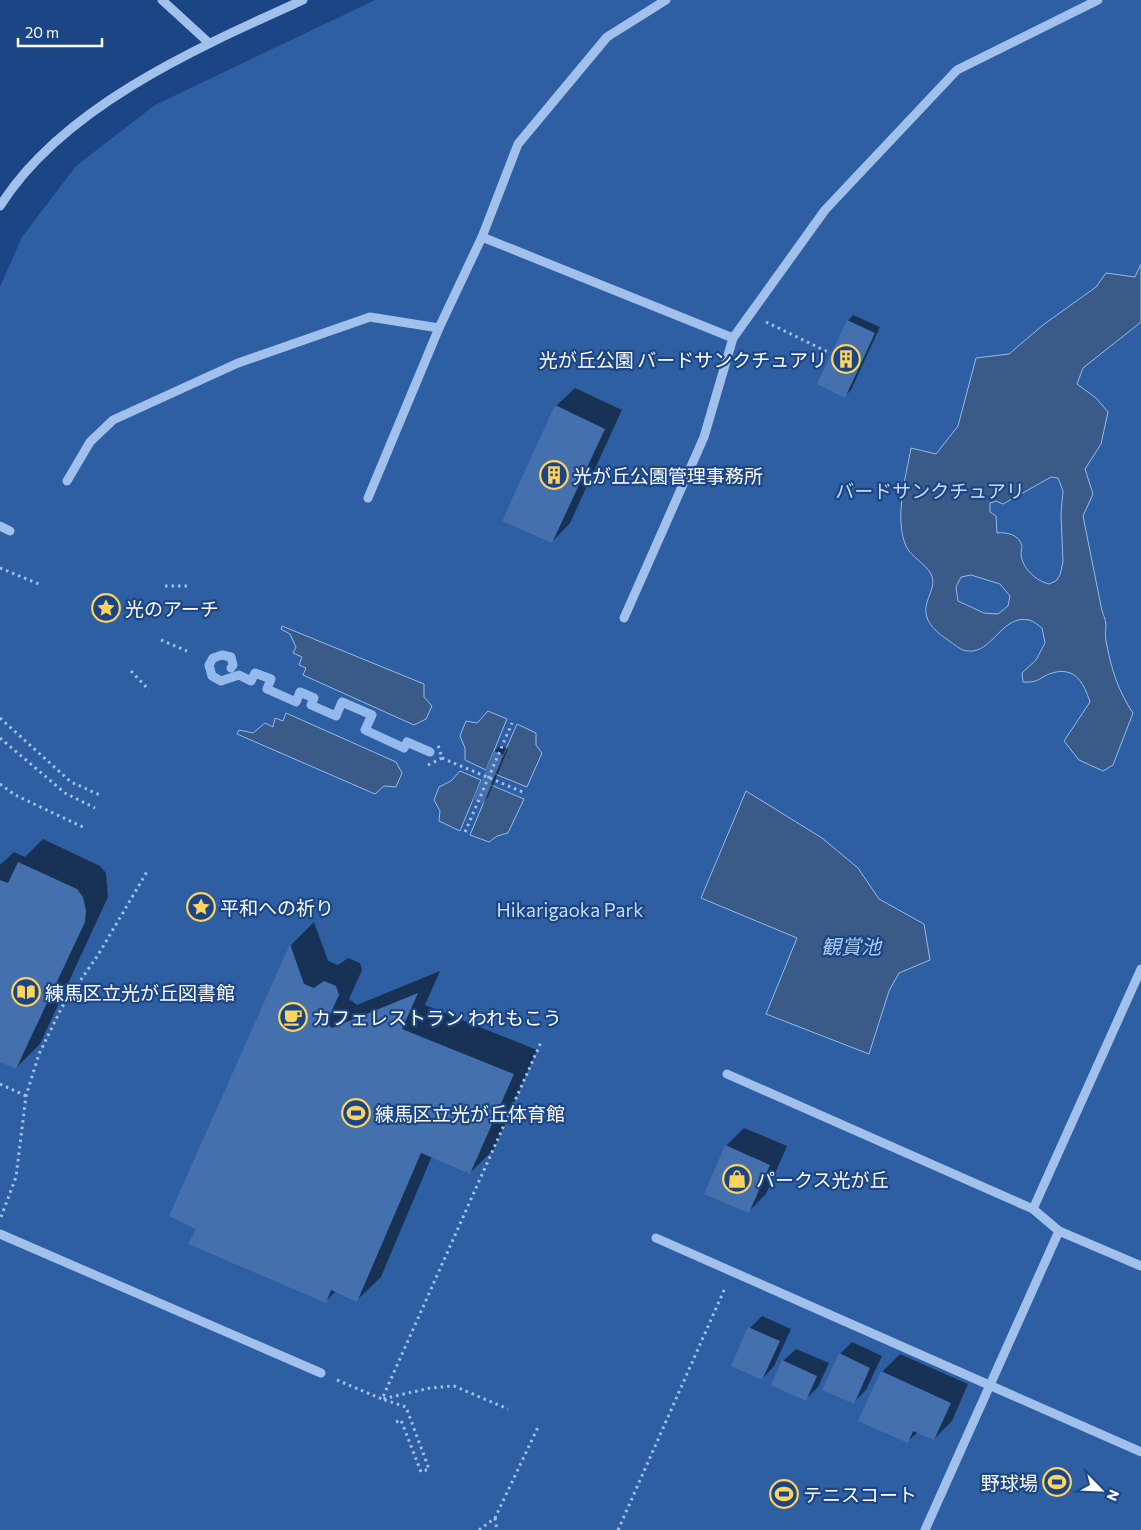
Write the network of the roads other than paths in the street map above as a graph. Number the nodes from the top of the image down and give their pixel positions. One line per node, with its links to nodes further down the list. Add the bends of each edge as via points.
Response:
1 (162, 0): 5 (street)
2 (304, 0): 5 (street)
3 (666, 0): 7 (street, via 607,38 518,144)
4 (1098, 0): 9 (street, via 957,70 825,210)
5 (209, 43): 6 (street, via 118,95 81,122 44,152)
6 (0, 206)
7 (482, 237): 8 (street); 9 (street)
8 (439, 328): 10 (street, via 370,318 238,363 113,420 90,442); 11 (street)
9 (733, 338): 14 (street, via 704,437)
10 (66, 481)
11 (368, 498)
12 (0, 526): 13 (street)
13 (10, 531)
14 (624, 618)
15 (1141, 969): 17 (street)
16 (727, 1074): 17 (street)
17 (1032, 1209): 18 (street)
18 (1059, 1231): 21 (street); 23 (street)
19 (0, 1234): 22 (street)
20 (656, 1238): 23 (street)
21 (1141, 1266)
22 (321, 1373)
23 (990, 1386): 24 (street); 25 (street)
24 (1141, 1452)
25 (925, 1530)

